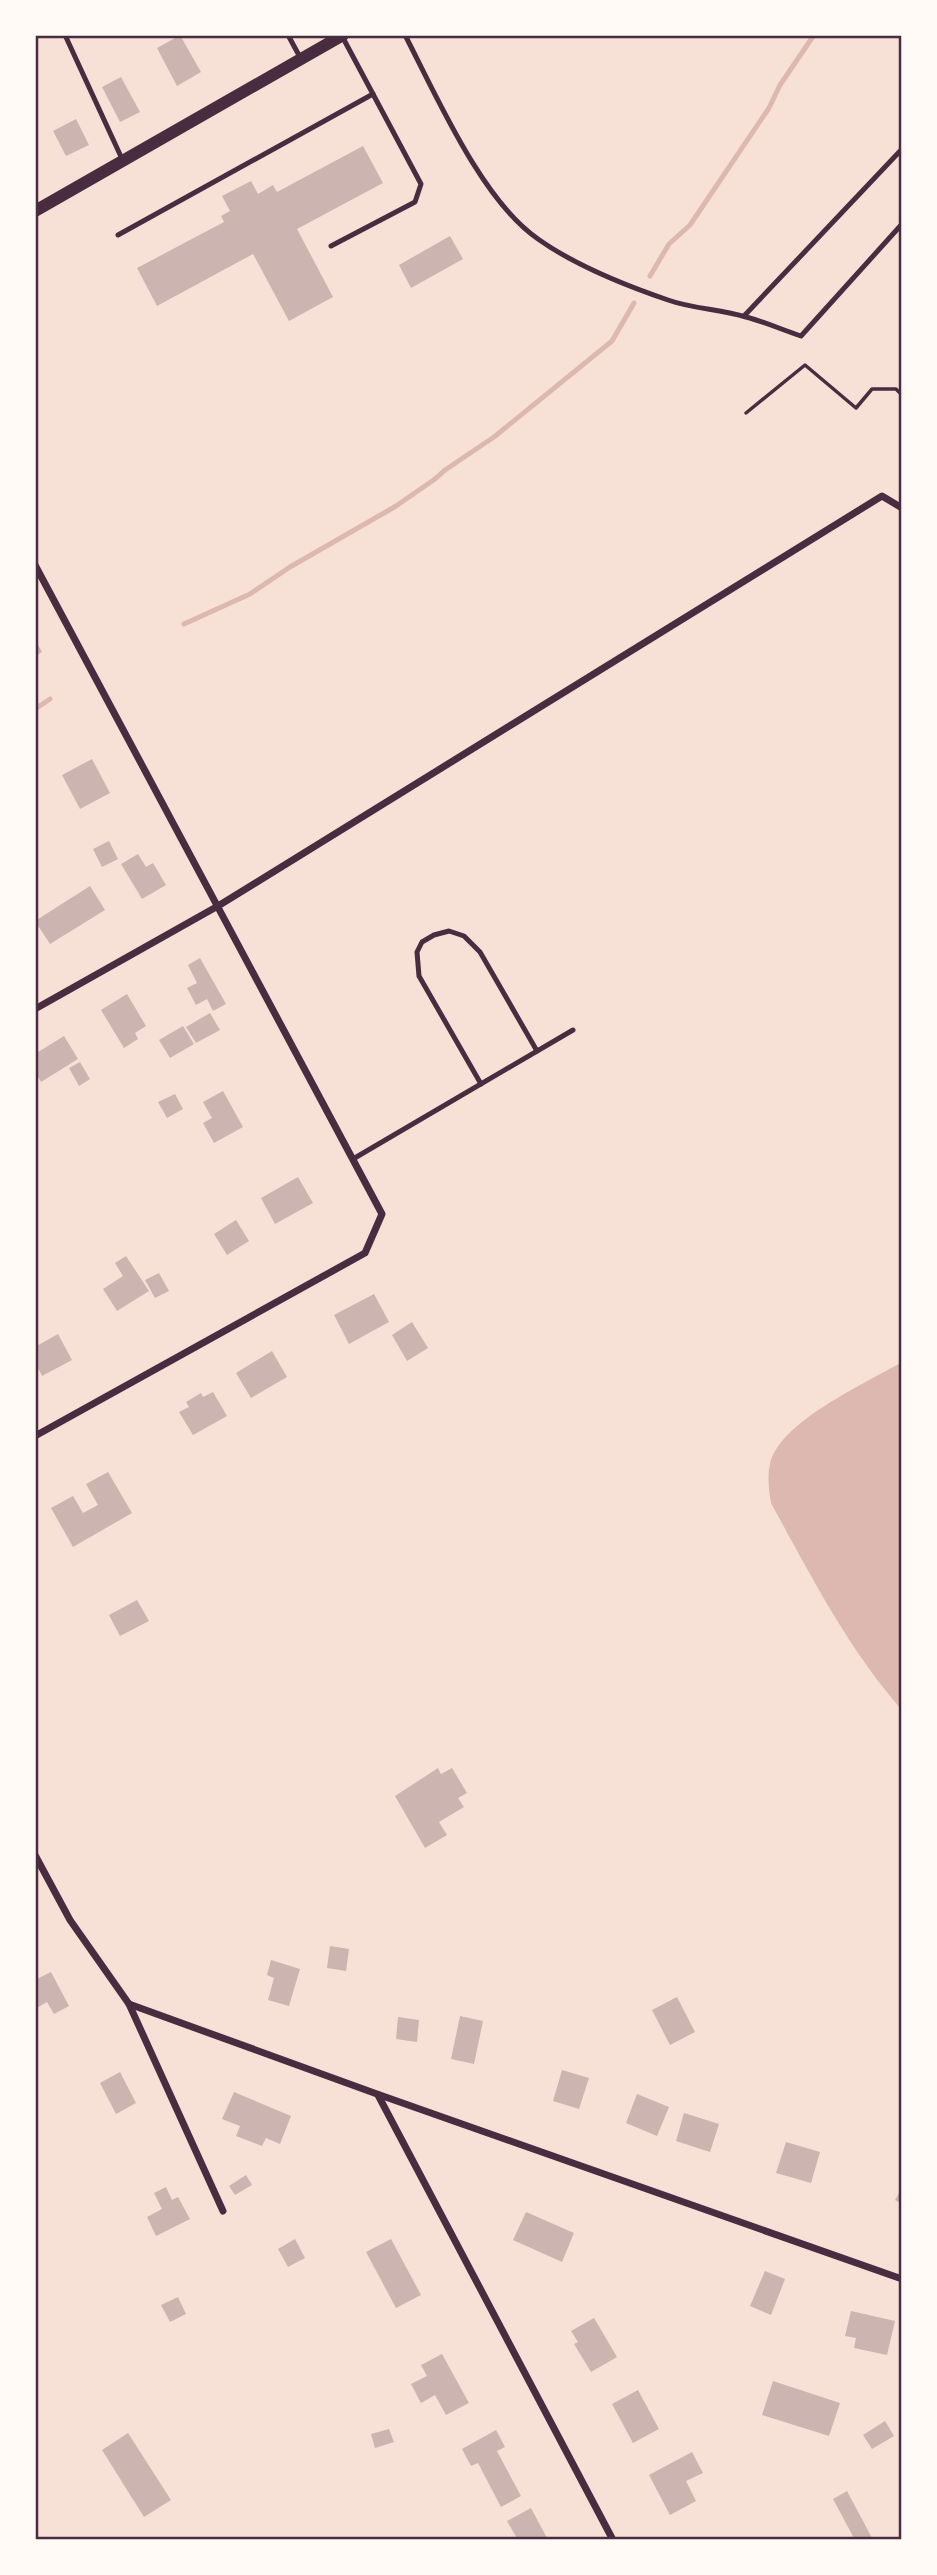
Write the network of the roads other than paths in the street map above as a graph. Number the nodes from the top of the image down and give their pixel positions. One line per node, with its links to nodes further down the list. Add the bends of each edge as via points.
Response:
1 (65, 35): 8 (lane)
2 (288, 35): 5 (lane)
3 (343, 35): 5 (street); 6 (lane)
4 (405, 35): 13 (lane, via 482,177 536,238 572,260 669,300)
5 (301, 59): 8 (street)
6 (373, 94): 11 (lane); 12 (lane, via 421,184 415,202)
7 (902, 149): 13 (lane)
8 (122, 161): 9 (street)
9 (35, 211)
10 (902, 224): 13 (lane, via 801,336)
11 (118, 235)
12 (331, 246)
13 (744, 316)
14 (902, 508): 16 (street, via 882,496)
15 (35, 565): 16 (street)
16 (218, 905): 17 (street); 21 (street)
17 (35, 1009)
18 (573, 1030): 19 (lane)
19 (537, 1051): 20 (lane); 20 (lane, via 480,953 464,936 449,931 422,942 417,952 419,976)
20 (481, 1084): 21 (lane)
21 (353, 1159): 22 (street, via 382,1214 365,1253)
22 (35, 1436)
23 (35, 1855): 24 (street, via 70,1920)
24 (129, 2004): 25 (street); 26 (street)
25 (377, 2094): 27 (street); 28 (street)
26 (223, 2211)
27 (902, 2279)
28 (613, 2540)

